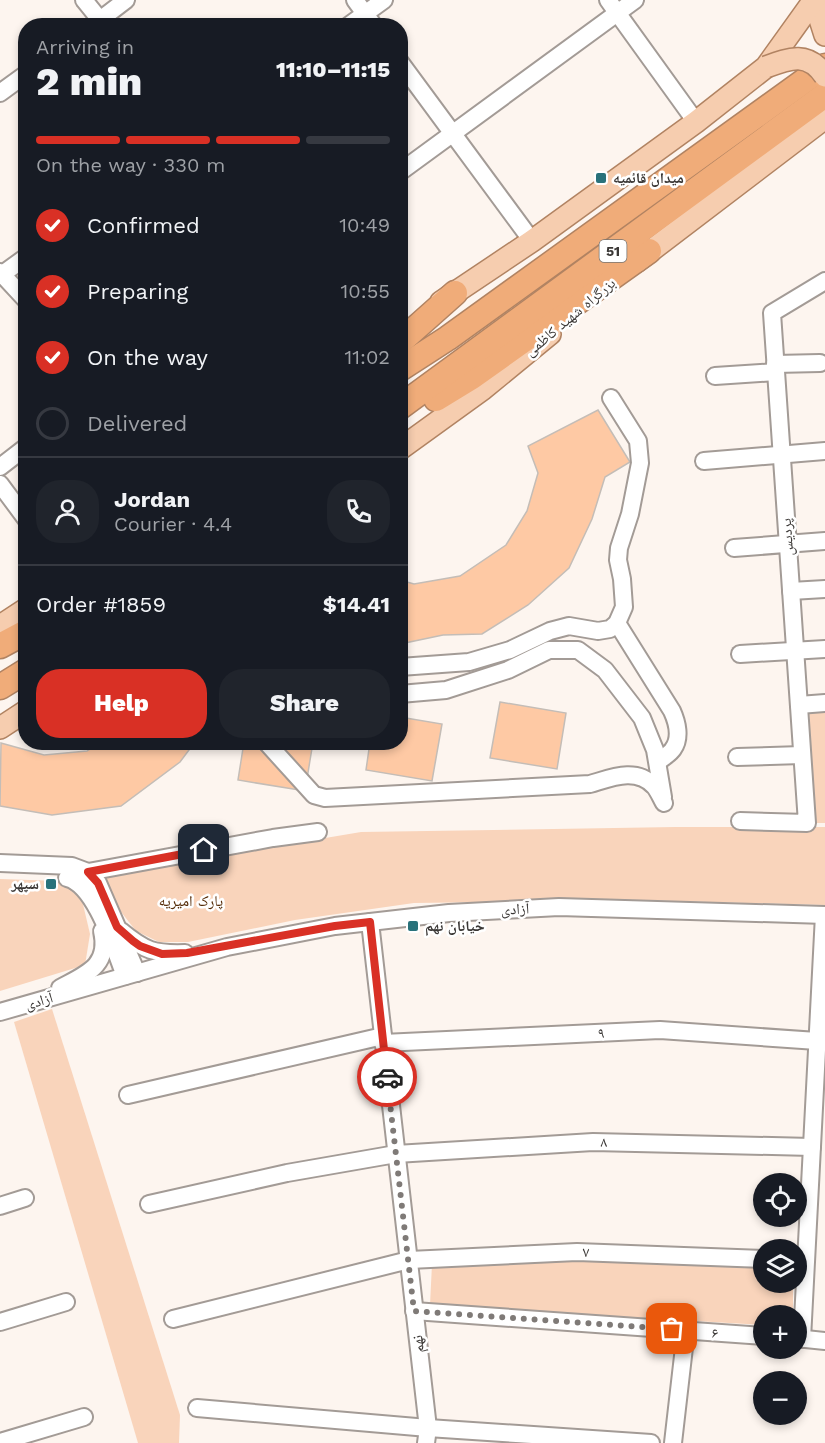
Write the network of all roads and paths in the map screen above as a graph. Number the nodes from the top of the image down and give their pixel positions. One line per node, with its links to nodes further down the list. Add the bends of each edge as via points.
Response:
1 (84, 0): 9 (street)
2 (126, 0): 10 (street)
3 (384, 0): 8 (street)
4 (634, 0): 7 (street)
5 (814, 0): 13 (main road)
6 (819, 0): 11 (main road, via 818,13)
7 (612, 7): 20 (street); 21 (street)
8 (364, 13)
9 (96, 18)
10 (105, 18)
11 (825, 35)
12 (825, 66): 33 (highway, 51)
13 (766, 67): 15 (main road, bridge, via 790,58 802,59 814,64); 20 (main road)
14 (408, 73): 21 (street)
15 (825, 76)
16 (18, 80): 17 (street)
17 (0, 93)
18 (825, 95): 37 (highway, بزرگراه شهید کاظمی / 51)
19 (820, 119): 24 (main road, بزرگراه شهید کاظمی)
20 (696, 122): 23 (main road)
21 (453, 133): 22 (street); 23 (street)
22 (408, 166)
23 (532, 241): 29 (main road)
24 (649, 251): 38 (highway, via 472,377); 39 (main road, بزرگراه شهید کاظمی, via 483,389)
25 (18, 262): 26 (street)
26 (1, 274): 28 (street)
27 (825, 281): 34 (street, پردیس, via 772,313)
28 (18, 292)
29 (455, 293): 30 (main road); 31 (highway)
30 (408, 324)
31 (408, 335)
32 (820, 363): 34 (street)
33 (408, 364)
34 (776, 368): 35 (street); 42 (street, پردیس)
35 (715, 376)
36 (611, 398): 53 (street, via 638,441 640,463 619,548 624,607)
37 (408, 401)
38 (408, 415)
39 (408, 443)
40 (825, 451): 42 (street)
41 (18, 453): 44 (street)
42 (782, 455): 43 (street); 48 (street, پردیس)
43 (704, 461)
44 (0, 467)
45 (1, 486): 46 (street)
46 (18, 508)
47 (825, 541): 48 (street)
48 (788, 543): 49 (street); 51 (street, پردیس)
49 (734, 548)
50 (825, 589): 51 (street)
51 (791, 591): 60 (street, پردیس)
52 (18, 614): 54 (main road)
53 (617, 623): 62 (street, via 598,631 569,626 550,631 510,650 469,662); 73 (street, via 677,722 673,749)
54 (0, 626)
55 (18, 634): 57 (highway)
56 (18, 636): 58 (highway)
57 (0, 640)
58 (0, 646)
59 (825, 649): 60 (street)
60 (795, 651): 61 (street); 67 (street, پردیس)
61 (740, 654)
62 (408, 667)
63 (18, 676): 64 (highway)
64 (0, 687)
65 (408, 693): 73 (street, via 446,690 508,670 549,650 578,650 604,670 642,718)
66 (825, 704): 67 (street)
67 (799, 705): 71 (street, پردیس)
68 (18, 716): 69 (main road)
69 (0, 728)
70 (273, 750): 73 (street, via 314,795 325,798 590,784 618,776 638,776 654,786 664,803)
71 (802, 755): 72 (street); 74 (street, پردیس, via 807,823)
72 (736, 758)
73 (658, 762)
74 (740, 821)
75 (318, 832): 78 (street)
76 (0, 863): 78 (street, via 72,866)
77 (0, 873): 78 (street)
78 (82, 877): 79 (street, via 83,887); 82 (street, via 98,883)
79 (96, 907): 85 (street); 86 (street, via 104,940 102,956 90,972)
80 (824, 915): 81 (street, آزادی, via 559,907); 84 (street)
81 (370, 922): 83 (street, آزادی); 88 (street, نهم)
82 (117, 927): 83 (street, via 140,946 162,954); 85 (street)
83 (227, 947): 85 (street, آزادی)
84 (823, 960): 89 (street)
85 (131, 974): 86 (street, آزادی)
86 (31, 1003): 87 (street, آزادی)
87 (0, 1012)
88 (383, 1039): 89 (street, ۹, via 660,1030); 90 (street, ۹); 92 (street, نهم)
89 (818, 1041): 91 (street)
90 (128, 1095)
91 (812, 1147): 92 (street, ۸, via 593,1142); 96 (street)
92 (396, 1154): 94 (street, ۸, via 287,1173); 98 (street, نهم)
93 (25, 1198): 95 (street)
94 (149, 1204)
95 (0, 1206)
96 (803, 1239)
97 (753, 1259): 98 (street, ۷, via 577,1252)
98 (409, 1260): 100 (street, نهم); 101 (street, ۷)
99 (66, 1302): 102 (street)
100 (414, 1311): 103 (street, ۶); 109 (street, نهم)
101 (173, 1319)
102 (0, 1322)
103 (686, 1330): 104 (street, ۶); 112 (street)
104 (753, 1335)
105 (807, 1340): 106 (street)
106 (825, 1341)
107 (197, 1408): 109 (street)
108 (84, 1417): 110 (street)
109 (427, 1435): 111 (street)
110 (0, 1442)
111 (651, 1443)
112 (673, 1443)

